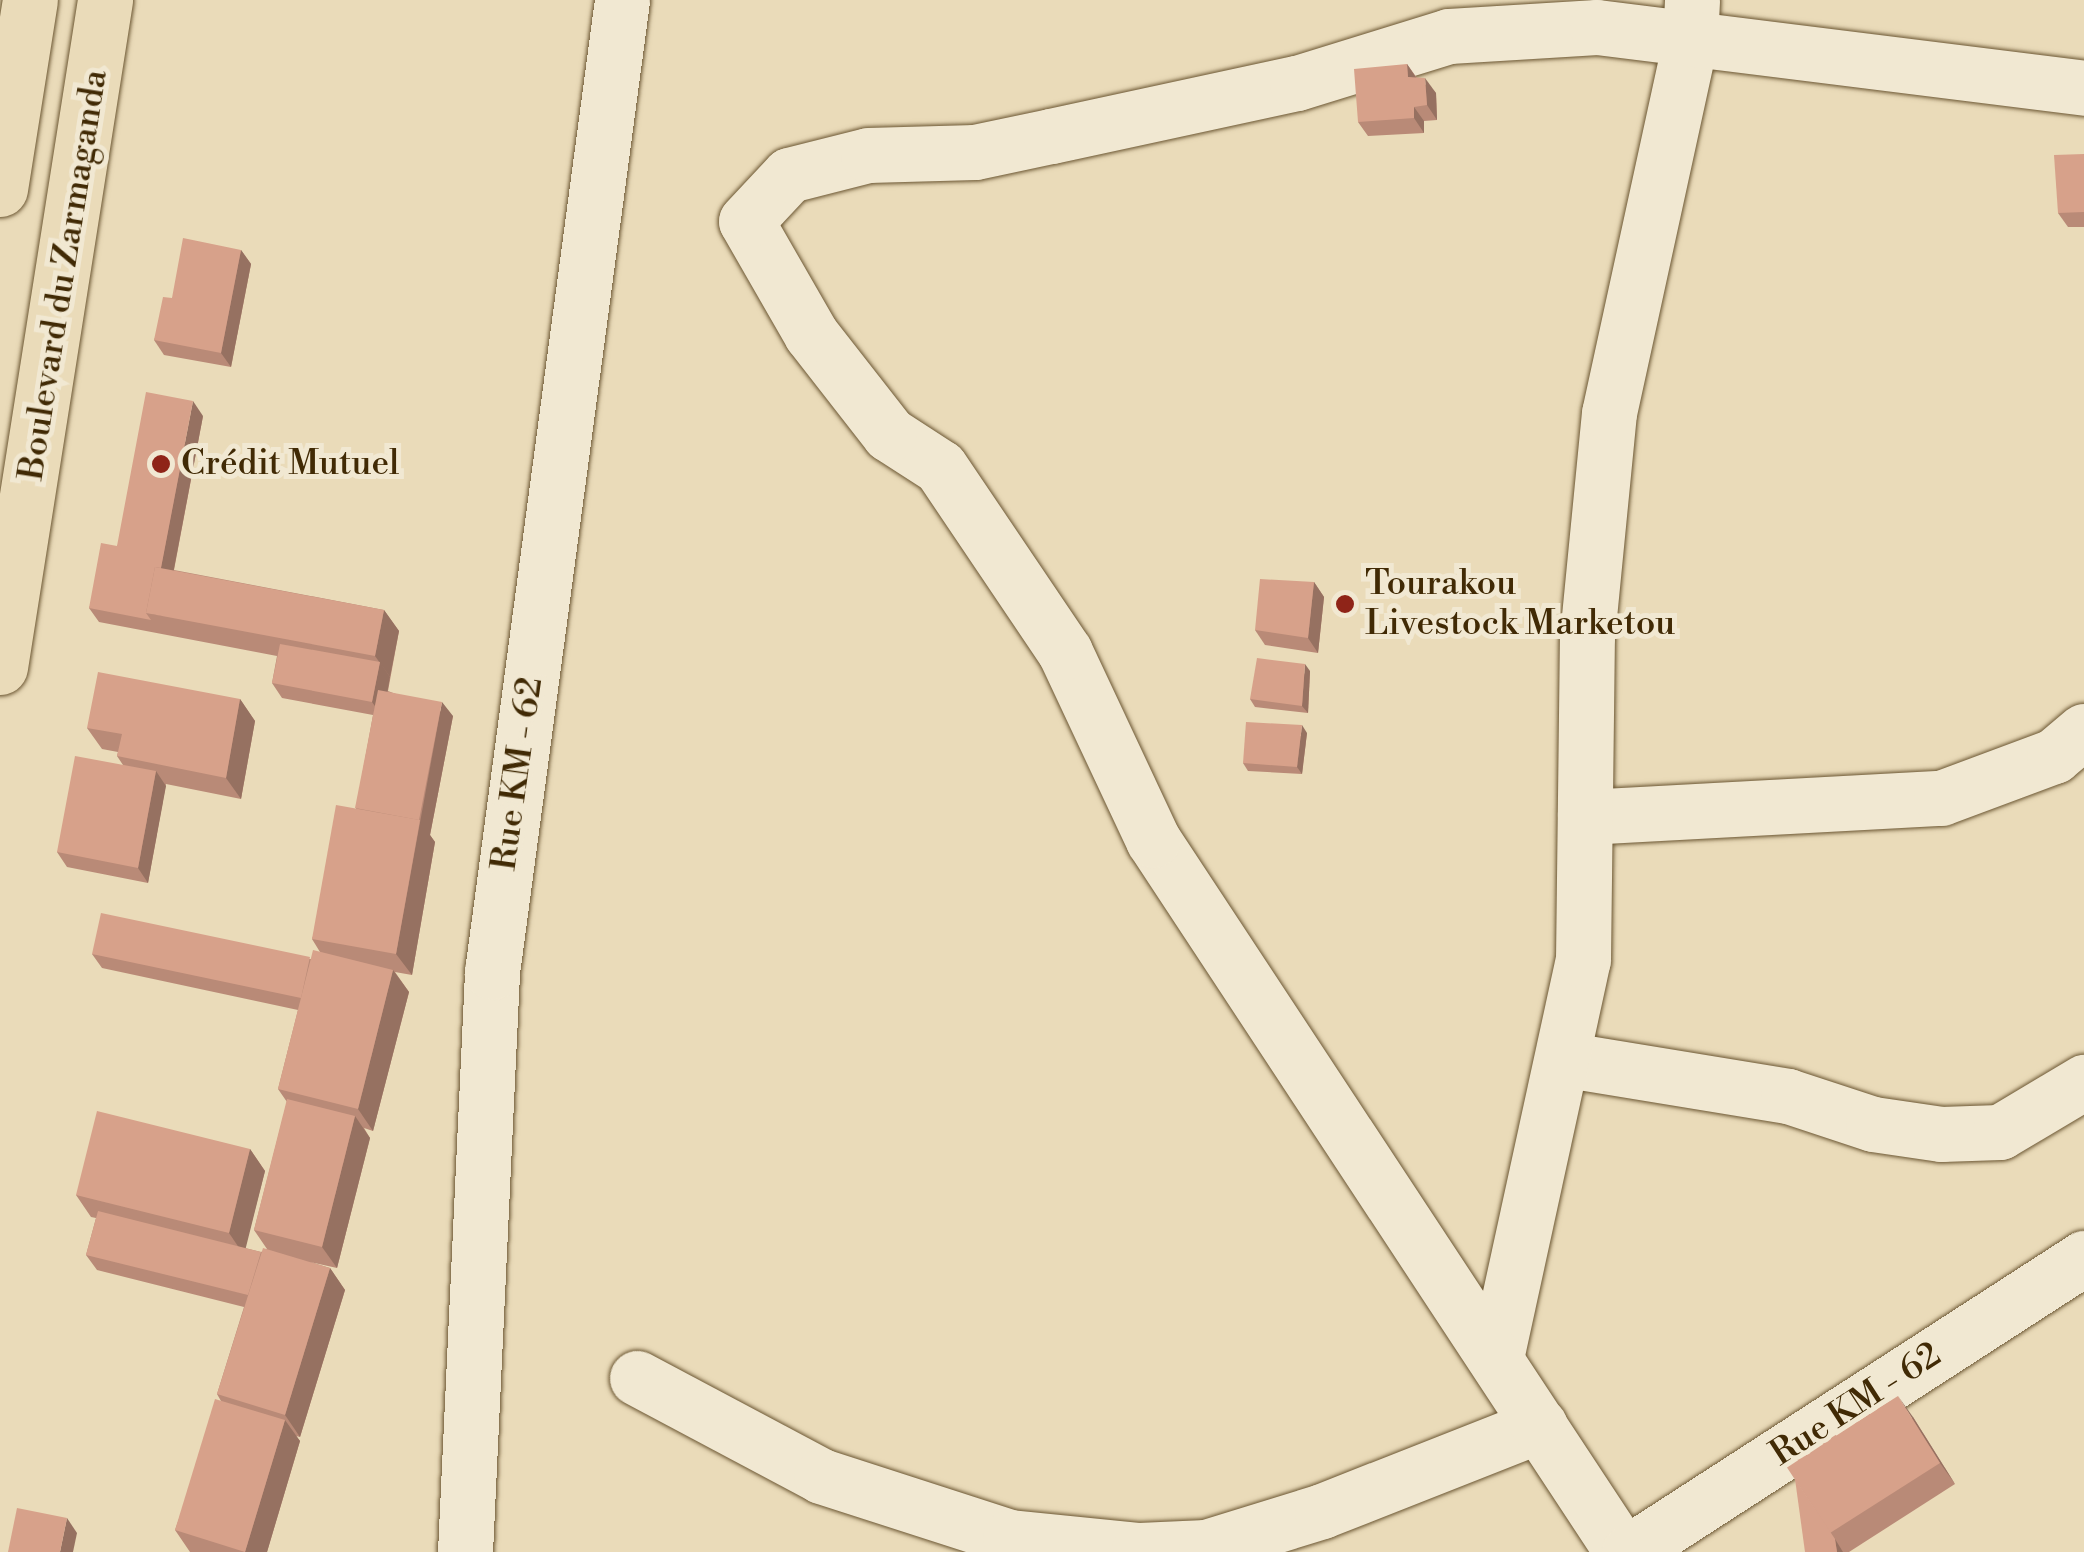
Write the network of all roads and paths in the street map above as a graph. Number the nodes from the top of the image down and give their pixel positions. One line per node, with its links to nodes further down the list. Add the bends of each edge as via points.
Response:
1 (30, 0): 6 (main road)
2 (105, 0): 7 (main road, Boulevard du Zarmaganda)
3 (622, 0): 16 (street, Rue KM - 62, via 492,972)
4 (1691, 20): 5 (street); 9 (street, via 1609,412 1588,637); 13 (street, via 1449,36 1297,83 975,152 868,154 789,175 746,221 811,334 889,434 940,468 1054,635 1152,840)
5 (2084, 88)
6 (0, 189)
7 (0, 667)
8 (2084, 732): 9 (street, via 2054,756 1942,798)
9 (1584, 817): 10 (street, via 1583,960)
10 (1562, 1059): 11 (street, via 1788,1096 1873,1124 1942,1134 2000,1132); 13 (street)
11 (2084, 1082)
12 (2084, 1258): 17 (street, Rue KM - 62)
13 (1496, 1358): 15 (street)
14 (637, 1378): 15 (street, via 822,1476 1010,1537 1139,1550 1206,1547 1322,1512)
15 (1540, 1425): 17 (street)
16 (465, 1552)
17 (1626, 1552)

